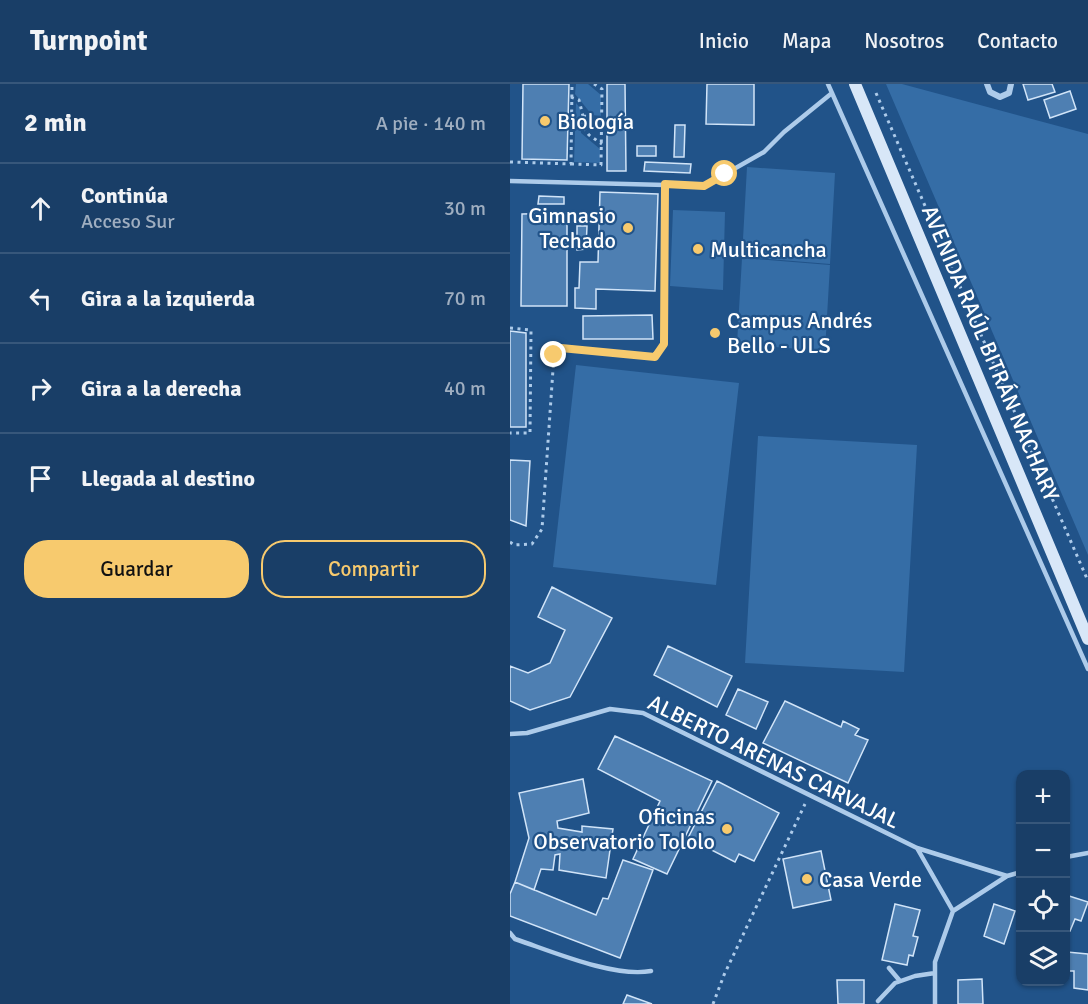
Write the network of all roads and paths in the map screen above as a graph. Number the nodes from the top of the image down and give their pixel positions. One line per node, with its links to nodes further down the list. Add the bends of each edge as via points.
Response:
1 (572, 84): 9 (path)
2 (594, 84): 11 (path, via 602,89)
3 (828, 84): 8 (lane)
4 (855, 84): 21 (main road, AVENIDA RAÚL BITRÁN NACHARY)
5 (872, 84): 20 (path)
6 (987, 84): 7 (street, via 990,92 1000,97 1009,93)
7 (1011, 84)
8 (832, 93): 16 (lane, via 764,152 704,186); 22 (lane)
9 (572, 97): 10 (path, via 579,100); 14 (path)
10 (584, 116): 11 (path); 12 (path, via 582,126)
11 (602, 118): 12 (path)
12 (602, 144): 14 (path, via 601,165)
13 (510, 162): 14 (path)
14 (571, 164)
15 (510, 181): 16 (lane)
16 (665, 184): 19 (path, via 664,344 655,357 561,348 554,355 542,529 532,544)
17 (510, 328): 18 (path, via 531,330 530,434)
18 (510, 433)
19 (510, 542)
20 (1088, 581)
21 (1088, 639)
22 (1088, 669)
23 (510, 734): 24 (lane, ALBERTO ARENAS CARVAJAL, via 527,733 610,709 643,713)
24 (809, 795): 25 (lane, ALBERTO ARENAS CARVAJAL); 37 (path)
25 (917, 848): 29 (lane, ALBERTO ARENAS CARVAJAL); 30 (lane, ALBERTO ARENAS CARVAJAL)
26 (1088, 853): 27 (lane)
27 (1070, 856)
28 (1016, 873): 29 (lane)
29 (1007, 876): 30 (lane)
30 (953, 911): 34 (lane, via 935,962)
31 (510, 933): 33 (lane, via 515,939 571,958 623,972)
32 (889, 968): 35 (lane)
33 (651, 971)
34 (935, 973): 35 (lane); 38 (lane)
35 (900, 981): 36 (lane)
36 (878, 1001)
37 (713, 1004)
38 (934, 1004)

